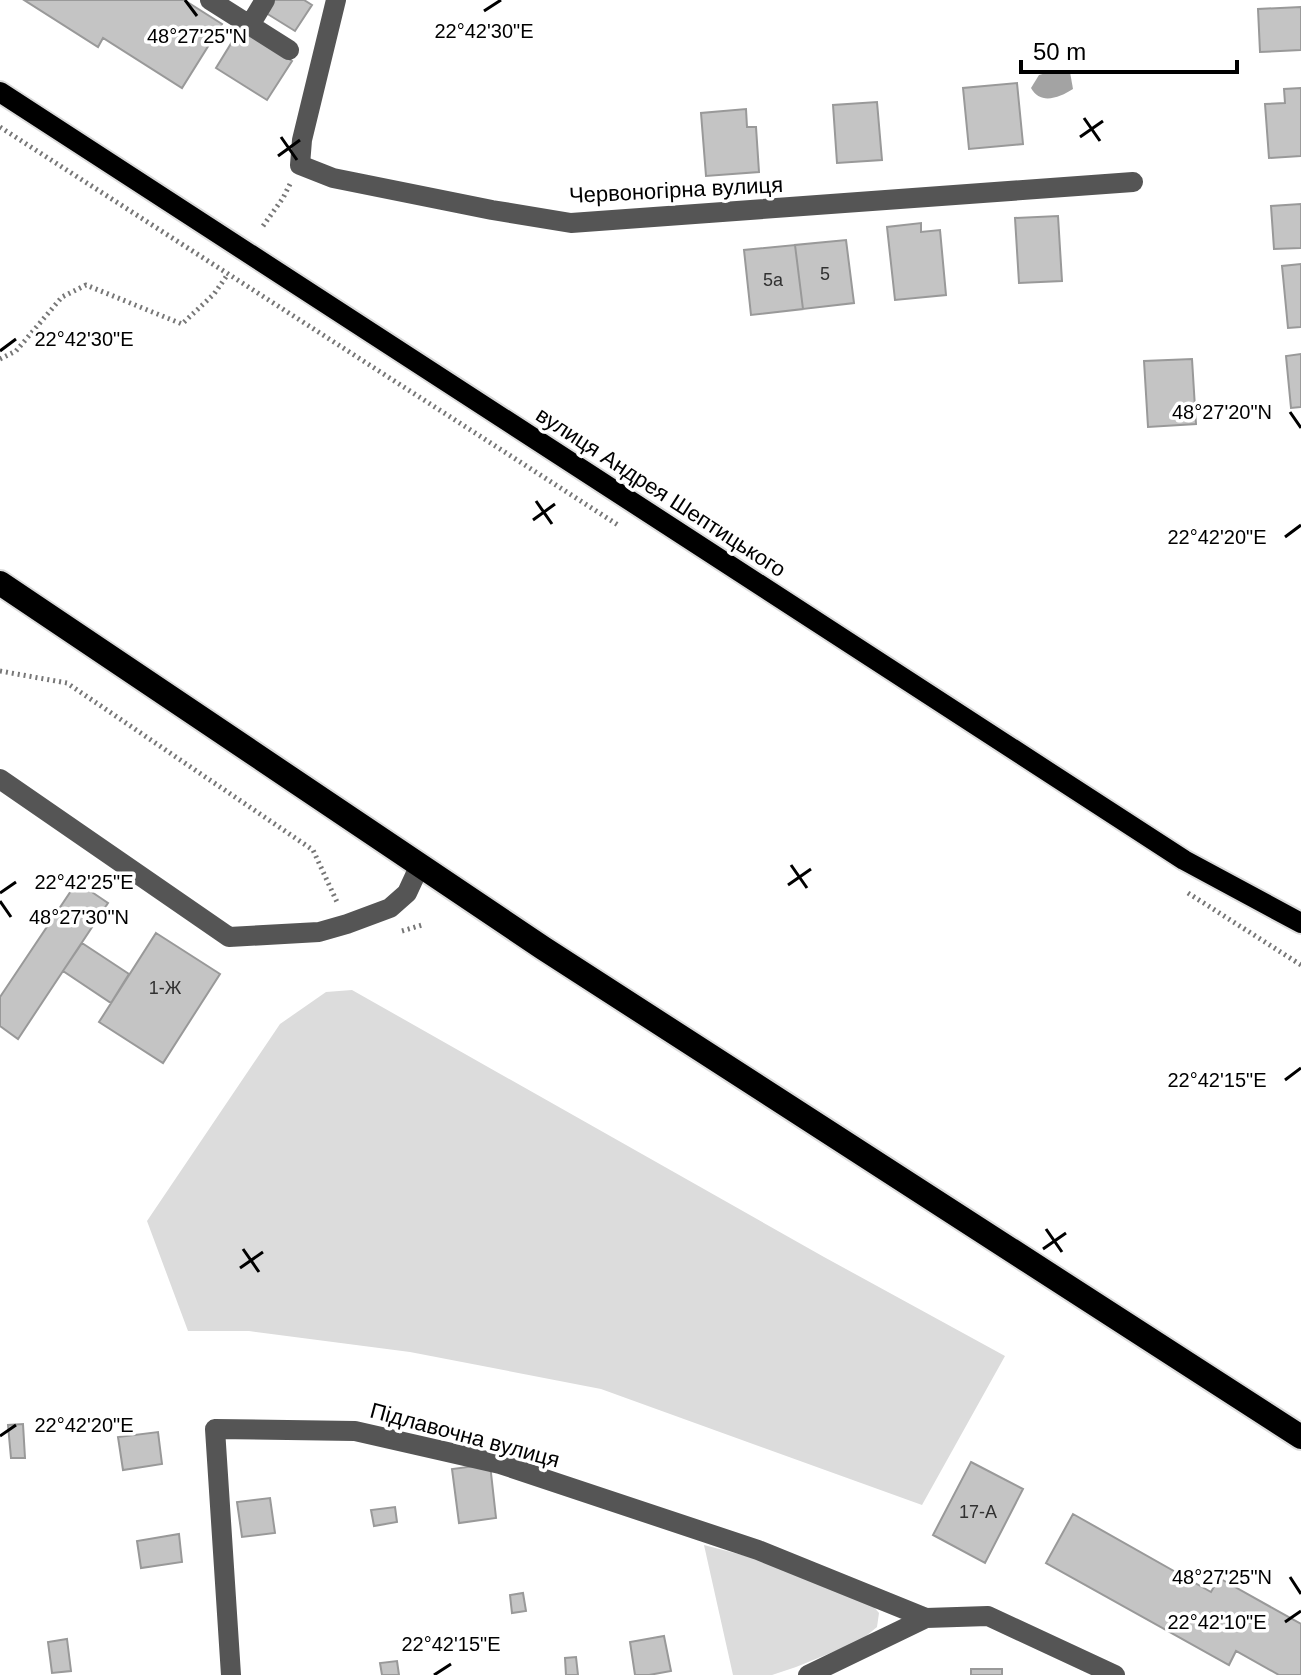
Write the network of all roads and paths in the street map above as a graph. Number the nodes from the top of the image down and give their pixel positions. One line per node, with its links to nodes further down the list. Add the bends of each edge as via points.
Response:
1 (210, 0): 4 (street)
2 (265, 0): 4 (street)
3 (336, 0): 7 (street)
4 (250, 25): 5 (street)
5 (289, 50)
6 (0, 92): 16 (main road, вулиця Андрея Шептицького, via 1184,860)
7 (300, 165): 8 (street, Червоногірна вулиця, via 333,178 571,223); 9 (path)
8 (1133, 182)
9 (263, 226)
10 (228, 274): 11 (path, via 182,324 86,285 62,297 16,351)
11 (0, 359)
12 (0, 583): 15 (highway)
13 (0, 671): 17 (path, via 67,683 313,850)
14 (0, 779): 17 (street, via 229,937 319,932)
15 (420, 865): 17 (street, via 407,893 390,908); 20 (highway)
16 (1301, 923)
17 (347, 924)
18 (422, 925): 19 (path)
19 (392, 934)
20 (1301, 1437)
21 (926, 1618): 22 (street, Підлавочна вулиця, via 758,1550 500,1464 355,1431 215,1429); 23 (street, Підлавочна вулиця); 24 (street, Підлавочна вулиця, via 988,1616)
22 (231, 1675)
23 (808, 1675)
24 (1115, 1675)

